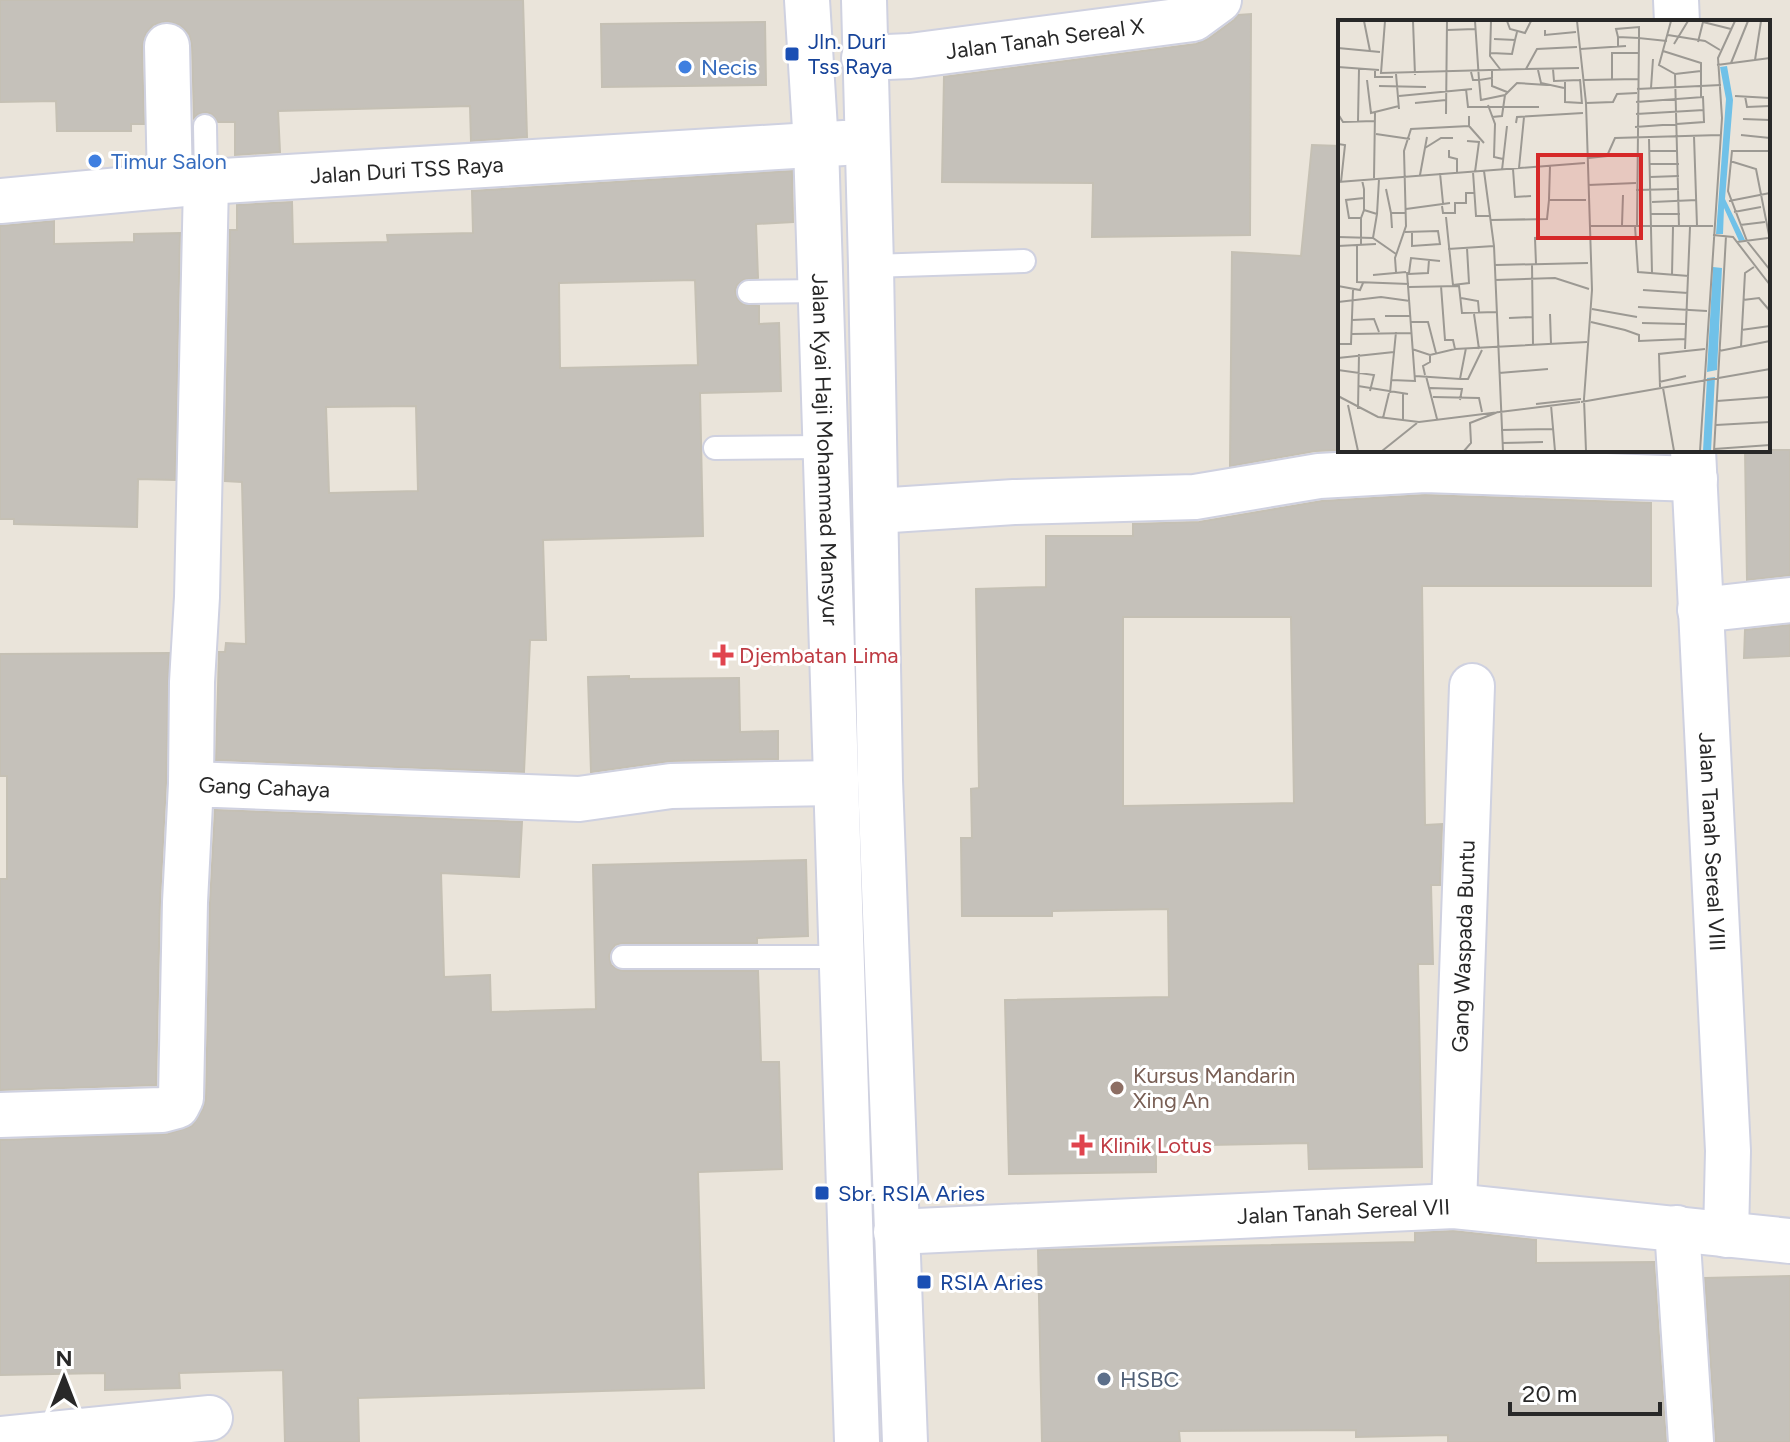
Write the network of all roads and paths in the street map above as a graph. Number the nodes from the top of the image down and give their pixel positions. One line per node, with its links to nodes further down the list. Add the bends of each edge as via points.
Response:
1 (807, 0): 8 (street, Jalan Kyai Haji Mohammad Mansyur)
2 (864, 0): 7 (street)
3 (1219, 0): 7 (street, Jalan Tanah Sereal X, via 1193,19)
4 (1676, 0): 5 (street)
5 (1677, 20)
6 (167, 46): 12 (street)
7 (864, 58): 8 (street, Jalan Tanah Sereal X); 10 (street)
8 (810, 60): 11 (street, Jalan Kyai Haji Mohammad Mansyur)
9 (205, 126): 12 (lane)
10 (867, 142): 11 (street, Jalan Duri TSS Raya); 15 (street)
11 (816, 145): 12 (street, Jalan Duri TSS Raya); 16 (street, Jalan Kyai Haji Mohammad Mansyur)
12 (188, 184): 13 (street, Jalan Duri TSS Raya); 26 (street, via 197,597)
13 (0, 201)
14 (1024, 261): 15 (lane)
15 (871, 266): 21 (street)
16 (820, 291): 17 (lane); 18 (street, Jalan Kyai Haji Mohammad Mansyur)
17 (749, 292)
18 (824, 447): 19 (lane); 25 (street, Jalan Kyai Haji Mohammad Mansyur)
19 (715, 448)
20 (1694, 465): 21 (street, via 1425,470 1319,476 1195,497); 23 (street, Jalan Tanah Sereal VIII)
21 (876, 511): 32 (street)
22 (1790, 600): 23 (street)
23 (1700, 610): 33 (street, Jalan Tanah Sereal VIII, via 1728,1151)
24 (1472, 686): 30 (street, Gang Waspada Buntu)
25 (835, 783): 26 (street, Gang Cahaya, via 671,786 579,799); 28 (street, Jalan Kyai Haji Mohammad Mansyur)
26 (191, 784): 29 (street, Gang Cahaya, via 177,1106)
27 (623, 957): 28 (lane)
28 (841, 957): 34 (street, Jalan Kyai Haji Mohammad Mansyur)
29 (0, 1115)
30 (1454, 1206): 31 (street, Jalan Tanah Sereal VII); 32 (street, Jalan Tanah Sereal VII)
31 (1677, 1228): 33 (street, Jalan Tanah Sereal VII); 40 (street)
32 (896, 1232): 34 (street, Jalan Tanah Sereal VII); 39 (street)
33 (1726, 1235): 35 (street, Jalan Tanah Sereal VII)
34 (850, 1236): 38 (street, Jalan Kyai Haji Mohammad Mansyur)
35 (1790, 1241)
36 (210, 1418): 37 (street)
37 (0, 1439)
38 (857, 1442)
39 (905, 1442)
40 (1691, 1442)

